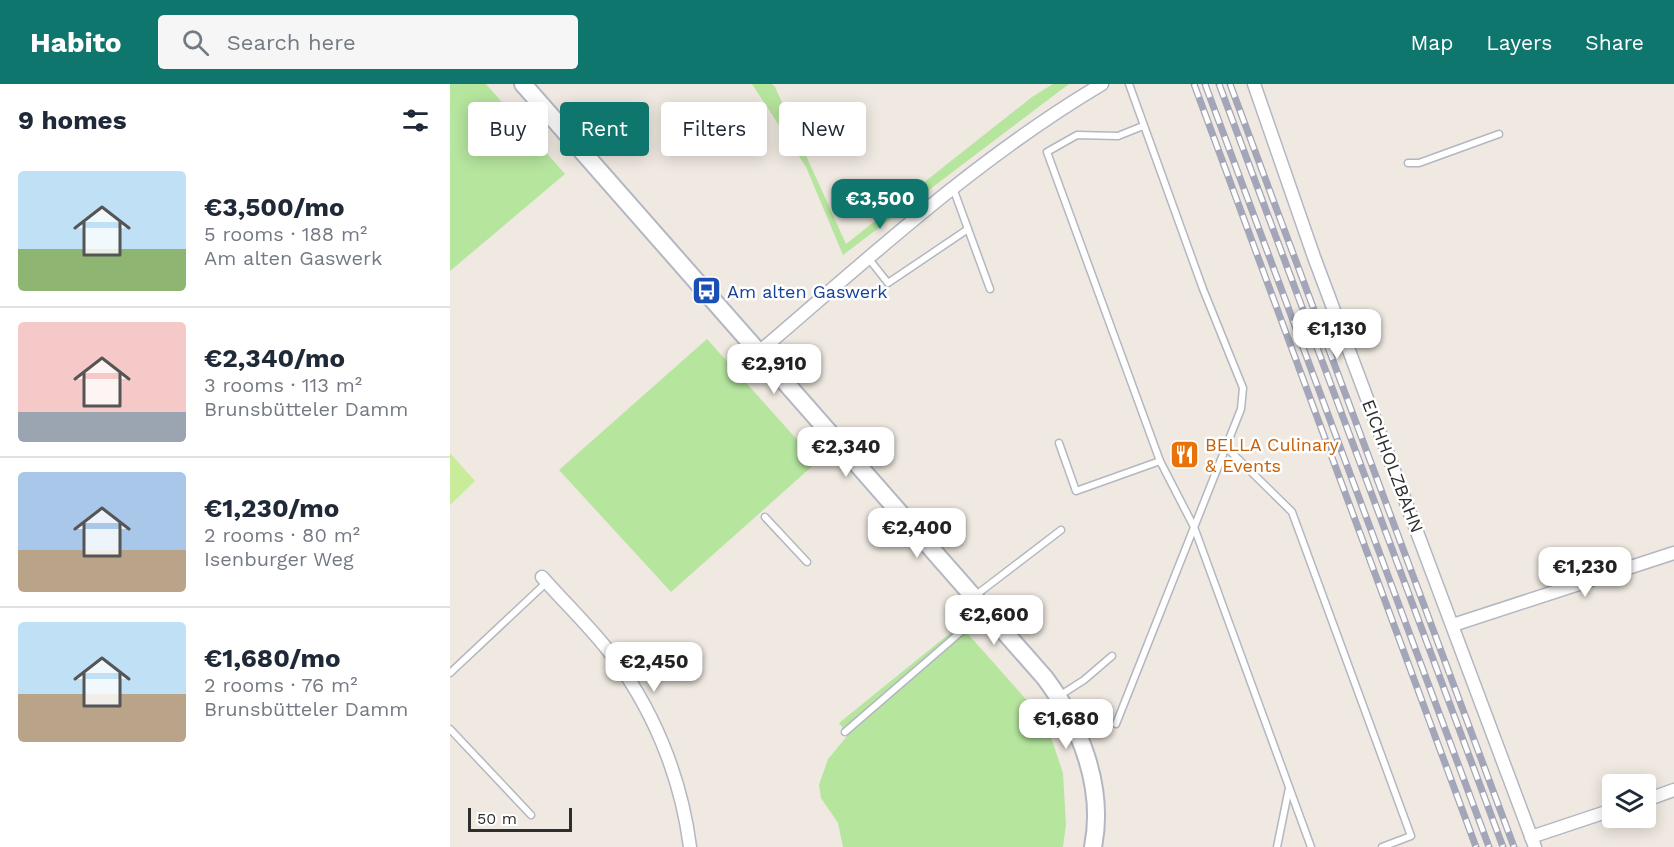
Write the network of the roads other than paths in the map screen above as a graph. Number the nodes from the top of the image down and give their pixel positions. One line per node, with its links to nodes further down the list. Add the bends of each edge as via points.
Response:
1 (523, 84): 12 (main road)
2 (1102, 84): 8 (street, via 1021,135)
3 (1129, 84): 5 (lane)
4 (1254, 84): 24 (street, EICHHOLZBAHN, via 1314,257)
5 (1143, 126): 14 (lane, via 1243,388 1241,410); 15 (lane, via 1118,136 1077,135 1047,152)
6 (1499, 134): 7 (lane, via 1419,163)
7 (1408, 163)
8 (953, 188): 9 (lane); 10 (street)
9 (969, 229): 10 (lane, via 888,283); 11 (lane)
10 (869, 259): 12 (street)
11 (990, 289)
12 (759, 352): 22 (main road)
13 (1059, 443): 15 (lane, via 1076,491)
14 (1226, 447): 17 (lane); 41 (lane, via 1292,512 1411,836)
15 (1160, 461): 17 (lane)
16 (765, 517): 20 (lane)
17 (1194, 527): 28 (lane); 31 (lane)
18 (1061, 530): 22 (lane)
19 (1674, 553): 24 (street)
20 (807, 562)
21 (544, 580): 26 (lane); 37 (street, via 608,651 646,709 678,787)
22 (974, 597): 23 (main road)
23 (986, 610): 27 (main road); 30 (lane)
24 (1453, 625): 36 (street, EICHHOLZBAHN)
25 (1112, 656): 27 (lane)
26 (450, 673)
27 (1059, 696): 38 (main road, via 1086,757 1095,812)
28 (1116, 724)
29 (450, 729): 35 (lane)
30 (846, 732)
31 (1289, 788): 39 (lane); 40 (lane)
32 (1674, 790): 33 (street)
33 (1656, 796)
34 (1602, 814): 36 (street)
35 (531, 815)
36 (1533, 842)
37 (690, 847)
38 (1093, 847)
39 (1277, 847)
40 (1311, 847)
41 (1382, 847)

